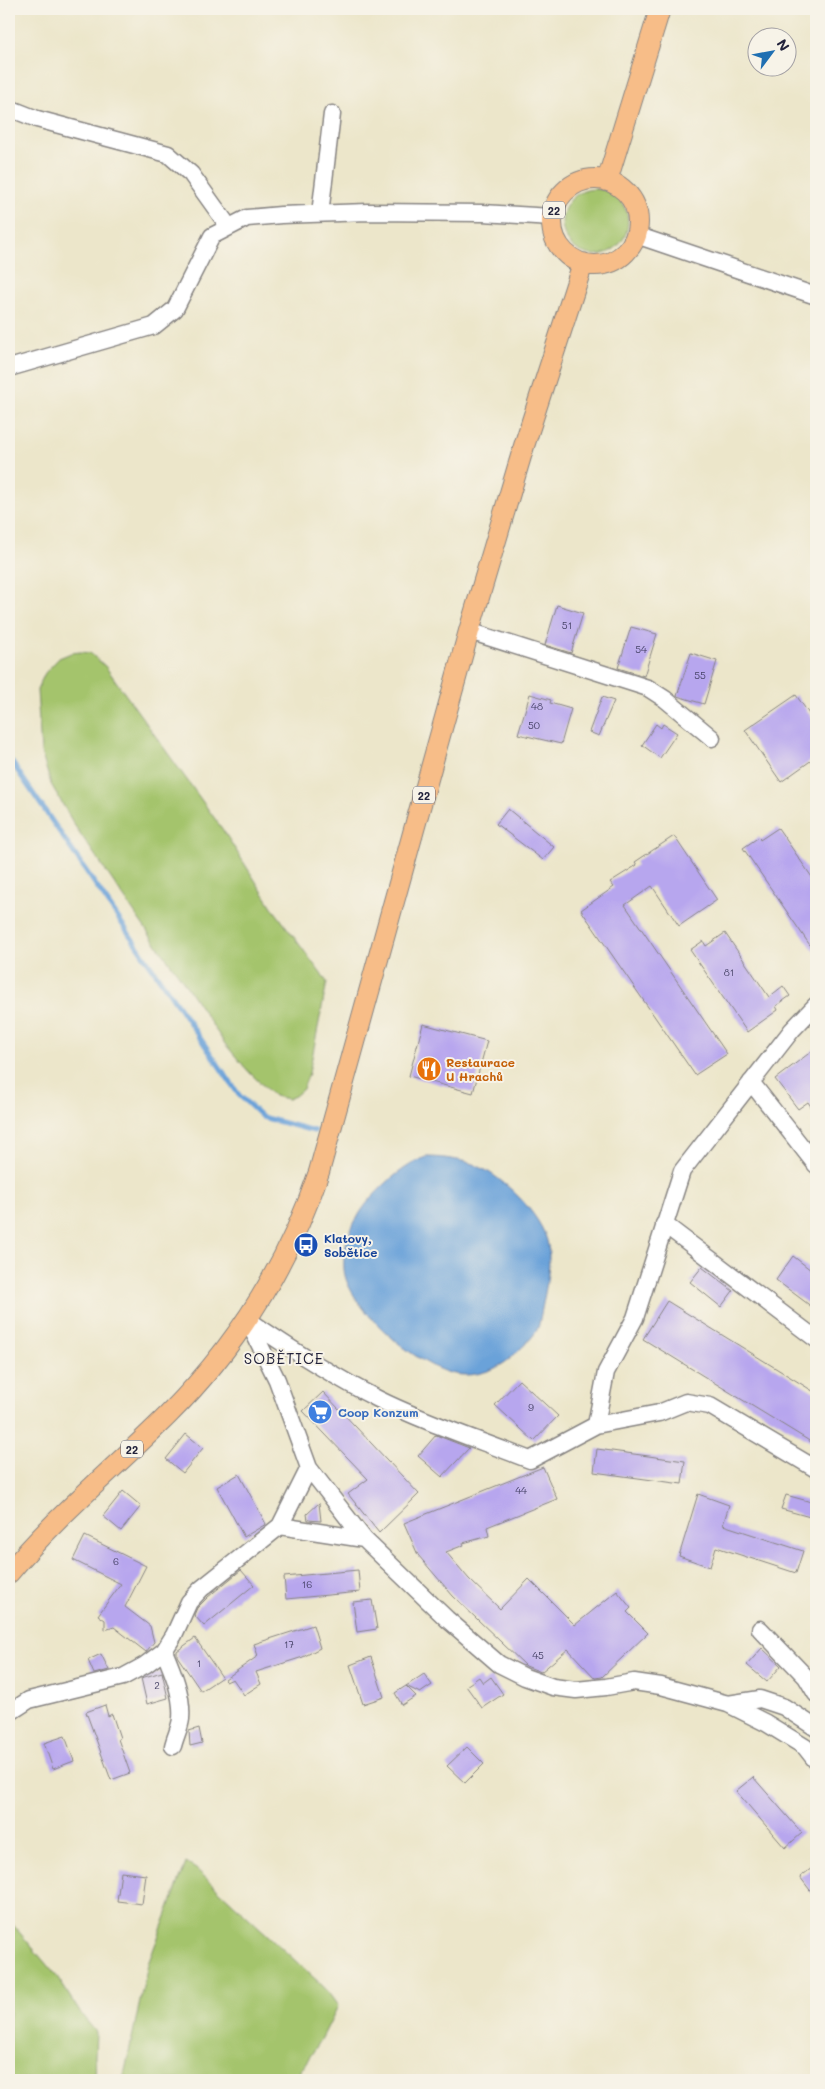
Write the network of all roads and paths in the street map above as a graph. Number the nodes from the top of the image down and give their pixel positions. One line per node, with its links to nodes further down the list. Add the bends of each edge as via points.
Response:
1 (660, 9): 4 (main road)
2 (9, 108): 7 (street, via 37,119 168,154 191,174)
3 (332, 114): 5 (street)
4 (607, 181): 6 (main road, 22, via 590,179 572,185 559,199); 8 (main road, via 617,185 631,199 637,216)
5 (320, 214): 6 (street, via 484,213); 7 (street, via 248,218)
6 (552, 217): 9 (main road, 22, via 557,242 568,255)
7 (229, 227): 11 (street, via 212,236 175,309 154,326)
8 (636, 236): 9 (main road, via 626,252 610,262); 10 (street)
9 (583, 263): 12 (main road, 22)
10 (816, 296)
11 (9, 368)
12 (469, 631): 13 (street, via 648,688); 18 (main road, 22, via 319,1172 297,1231)
13 (712, 738)
14 (816, 1005): 15 (street)
15 (751, 1082): 16 (street); 17 (street, via 682,1171)
16 (816, 1165)
17 (664, 1224): 19 (street); 20 (street, via 635,1318 606,1372)
18 (248, 1319): 20 (street, via 287,1346 377,1398 530,1460); 21 (street, via 277,1380); 25 (main road, 22, via 214,1364 169,1414 49,1529)
19 (816, 1340)
20 (596, 1425): 22 (street, via 659,1413 686,1402 710,1406)
21 (310, 1468): 23 (street); 24 (street)
22 (816, 1469)
23 (280, 1526): 24 (street); 27 (street, via 200,1589 189,1602)
24 (364, 1539): 29 (street, via 499,1664 525,1677 552,1687 576,1690 634,1682)
25 (9, 1573)
26 (760, 1629): 28 (street, via 806,1677)
27 (164, 1651): 30 (street, via 124,1677 29,1700); 32 (street, via 179,1697 181,1720)
28 (816, 1694)
29 (728, 1704): 31 (street, via 760,1699 784,1707); 33 (street, via 766,1722 805,1747)
30 (9, 1713)
31 (816, 1728)
32 (173, 1746)
33 (816, 1761)

